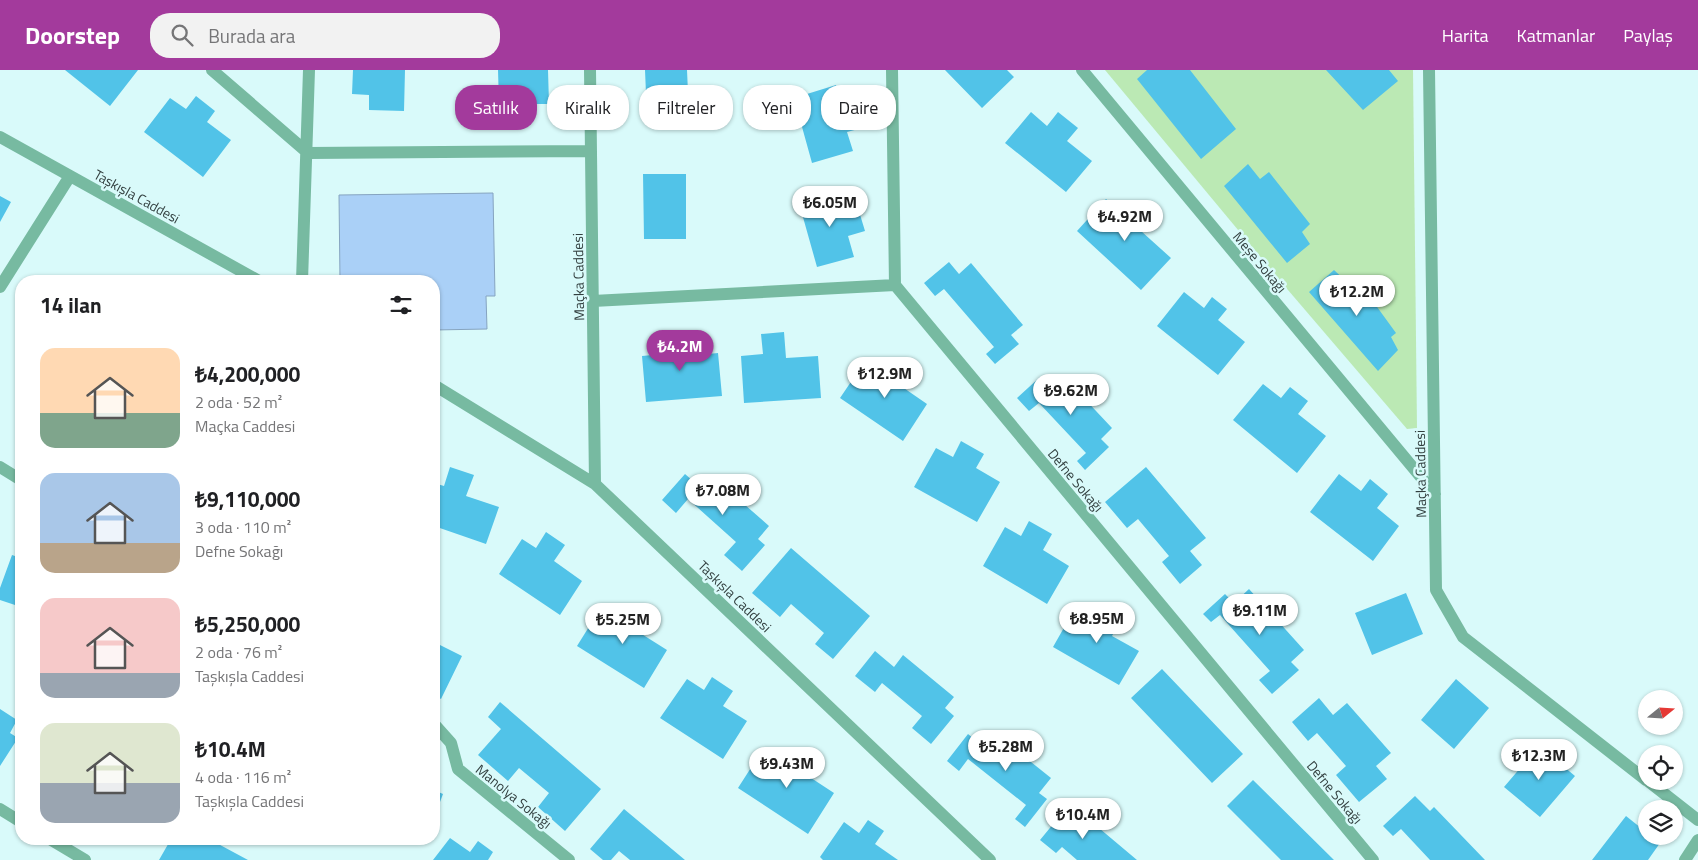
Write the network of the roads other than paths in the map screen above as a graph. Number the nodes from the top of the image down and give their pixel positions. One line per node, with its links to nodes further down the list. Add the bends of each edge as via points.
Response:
1 (212, 70): 9 (street)
2 (309, 70): 9 (street)
3 (590, 70): 8 (street, Maçka Caddesi)
4 (892, 70): 13 (street)
5 (1082, 70): 20 (street, Meşe Sokağı)
6 (1429, 70): 20 (street, Maçka Caddesi)
7 (0, 137): 10 (street, Taşkışla Caddesi)
8 (591, 151): 9 (street); 15 (street, Maçka Caddesi)
9 (308, 153): 12 (street)
10 (70, 176): 11 (street, Taşkışla Caddesi); 14 (street)
11 (249, 275)
12 (302, 275)
13 (895, 285): 15 (street); 32 (street, Defne Sokağı)
14 (0, 287)
15 (594, 301): 19 (street, Maçka Caddesi)
16 (440, 389): 19 (street, Taşkışla Caddesi)
17 (0, 467): 18 (street)
18 (15, 476)
19 (595, 484): 31 (street, Taşkışla Caddesi)
20 (1436, 494): 22 (street, Maçka Caddesi, via 1436,590 1463,637)
21 (440, 731): 30 (street, Manolya Sokağı, via 451,743 458,769)
22 (1638, 773)
23 (1660, 790): 26 (street, Maçka Caddesi)
24 (0, 809): 25 (street)
25 (15, 818)
26 (1698, 820)
27 (1698, 840): 33 (street)
28 (60, 845): 29 (street)
29 (85, 860)
30 (569, 860)
31 (990, 860)
32 (1373, 860)
33 (1686, 860)

